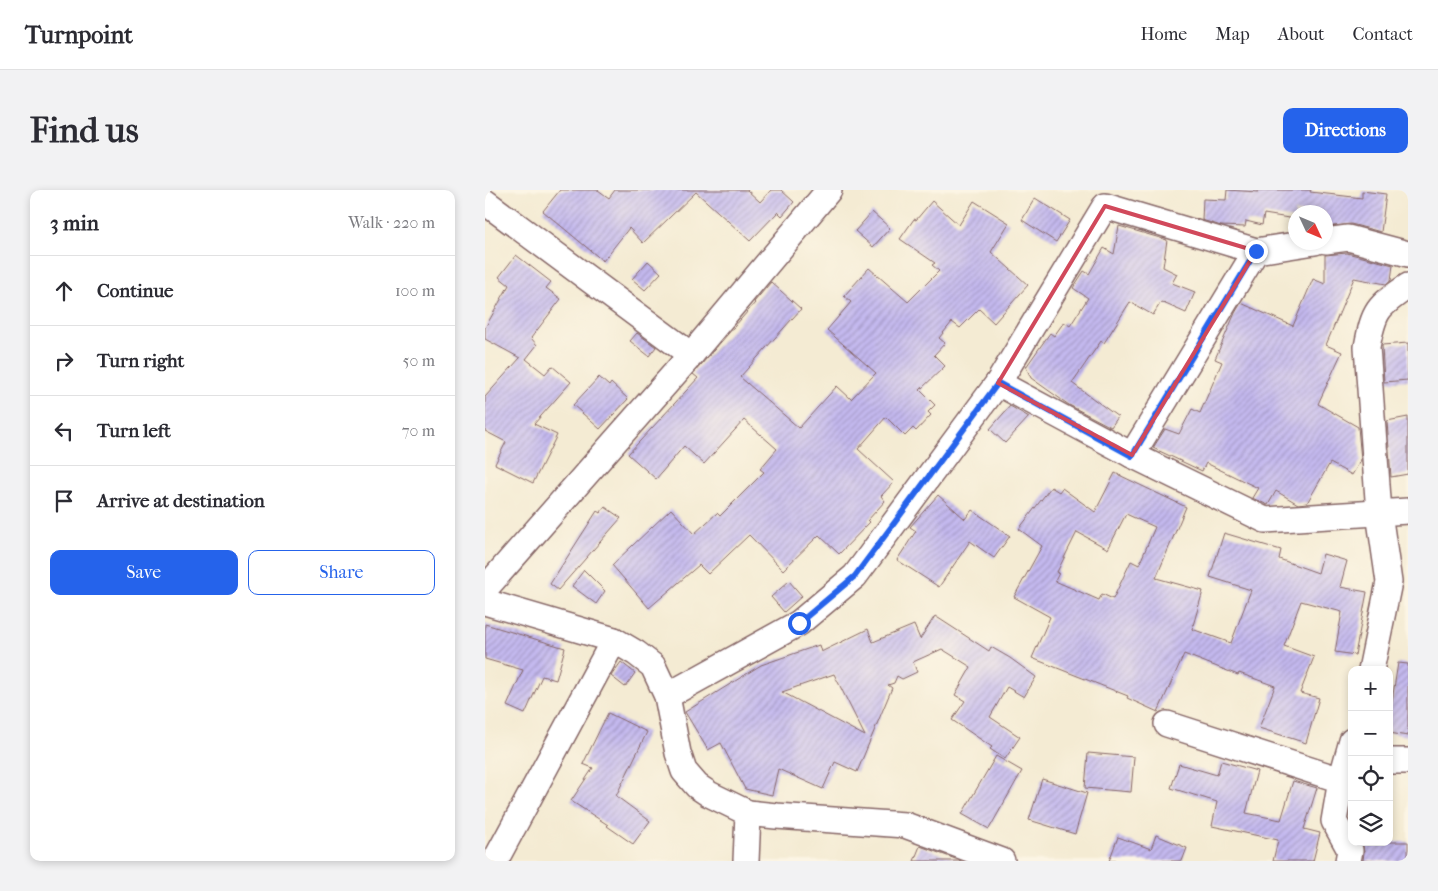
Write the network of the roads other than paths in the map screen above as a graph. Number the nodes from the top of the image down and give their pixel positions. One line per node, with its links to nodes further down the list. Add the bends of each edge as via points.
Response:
1 (492, 190): 3 (street)
2 (829, 190): 10 (street)
3 (485, 197)
4 (485, 202): 10 (street)
5 (1333, 240): 8 (street, via 1348,238)
6 (1288, 246): 7 (street)
7 (1256, 251): 11 (street, via 1105,206); 12 (street)
8 (1408, 254)
9 (1408, 286): 14 (street, via 1384,303 1372,321 1367,347)
10 (691, 355): 15 (street)
11 (998, 383): 12 (street); 19 (street, via 855,576 799,623)
12 (1132, 456): 14 (street, via 1265,520)
13 (1408, 511): 14 (street)
14 (1379, 513): 18 (street, via 1389,582)
15 (485, 589)
16 (485, 602): 17 (street)
17 (614, 640): 19 (street, via 653,666); 27 (street)
18 (1372, 666)
19 (667, 696): 25 (street, via 684,771 709,794)
20 (1167, 724): 24 (street)
21 (1350, 756): 24 (street)
22 (1393, 761): 23 (street)
23 (1408, 761)
24 (1346, 777): 29 (street, via 1334,821 1350,850)
25 (748, 813): 26 (street, via 905,825); 28 (street)
26 (993, 859)
27 (495, 861)
28 (746, 861)
29 (1347, 861)

